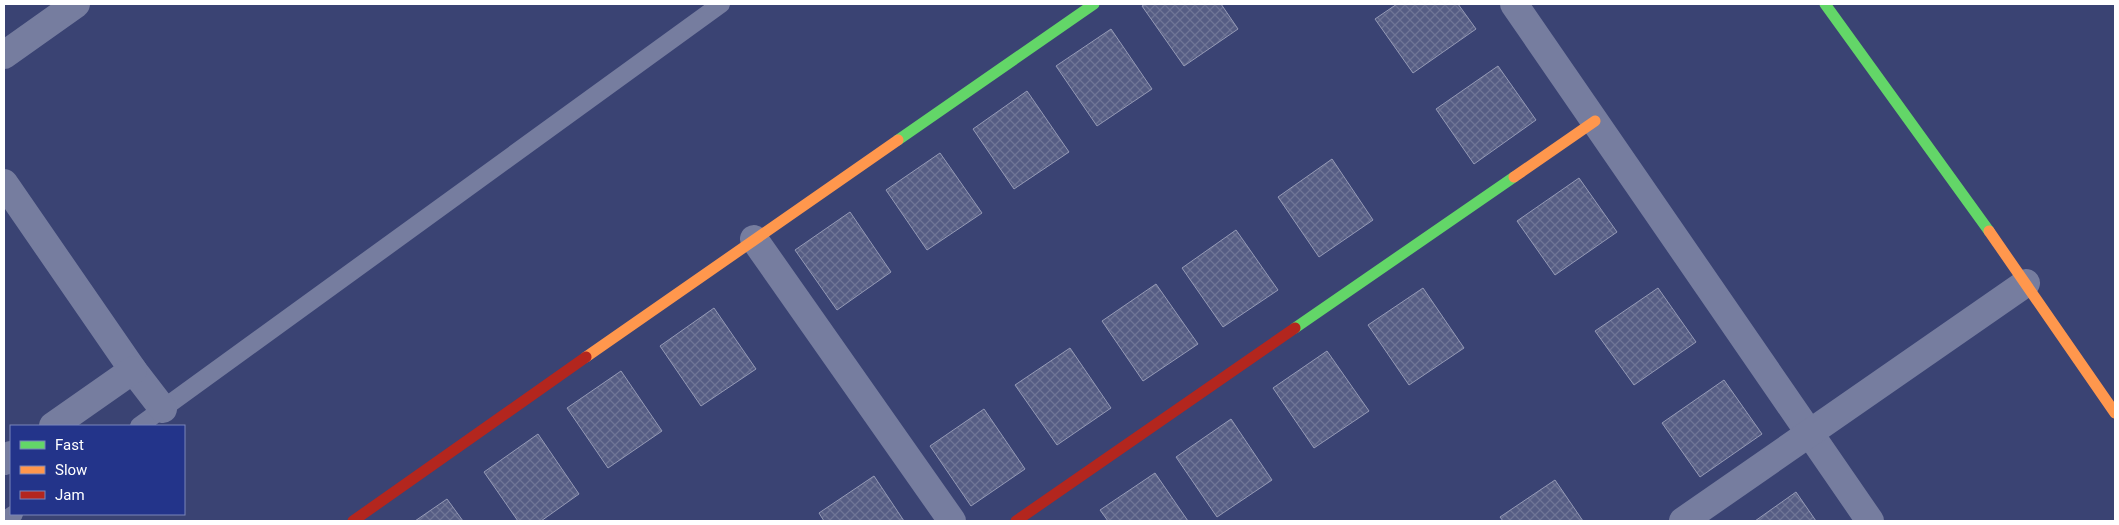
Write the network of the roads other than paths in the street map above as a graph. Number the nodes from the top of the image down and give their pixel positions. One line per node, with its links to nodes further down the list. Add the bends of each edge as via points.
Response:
1 (76, 4): 6 (street)
2 (721, 4): 12 (lane)
3 (1094, 4): 9 (street)
4 (1514, 4): 7 (street)
5 (1825, 4): 10 (street)
6 (4, 55)
7 (1595, 121): 16 (street); 19 (street)
8 (4, 183): 11 (street)
9 (754, 239): 17 (street); 18 (street)
10 (2026, 283): 13 (street); 16 (street)
11 (133, 370): 12 (street); 14 (street)
12 (163, 409): 15 (lane)
13 (2115, 413)
14 (54, 425)
15 (139, 425)
16 (1809, 434): 20 (street); 21 (street)
17 (353, 521)
18 (952, 521)
19 (1016, 521)
20 (1682, 521)
21 (1870, 521)

